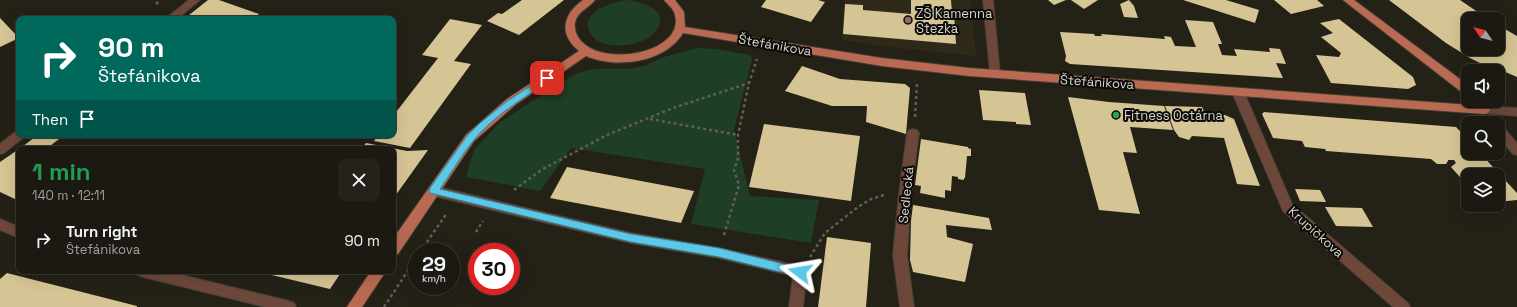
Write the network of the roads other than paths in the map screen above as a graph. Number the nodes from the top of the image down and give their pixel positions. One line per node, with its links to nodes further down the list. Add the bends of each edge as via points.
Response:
1 (195, 0): 6 (street)
2 (590, 0): 8 (main road, via 582,5 570,23 570,33 575,42)
3 (669, 0): 7 (main road, via 678,10 681,19)
4 (988, 0): 9 (street)
5 (1348, 0): 10 (main road)
6 (174, 16)
7 (679, 28): 8 (main road, via 676,36 665,46 639,57 609,58); 9 (main road, Štefánikova, via 882,62)
8 (586, 51): 22 (main road, via 509,104 482,126 470,138)
9 (995, 74): 11 (main road, Štefánikova)
10 (1461, 86)
11 (1238, 92): 12 (main road, Štefánikova); 32 (street, Krupičkova, via 1287,208)
12 (1461, 104)
13 (1482, 108): 16 (street)
14 (1496, 108): 15 (street, Štefánikova)
15 (1517, 112)
16 (1489, 116)
17 (913, 133): 31 (street, Sedlecká, via 900,255)
18 (16, 137): 20 (street)
19 (1505, 137): 21 (street)
20 (0, 150)
21 (1517, 151)
22 (434, 191): 25 (main road); 30 (street, via 631,238 719,252 800,272)
23 (0, 224): 24 (street)
24 (16, 232)
25 (396, 246)
26 (155, 274): 28 (street)
27 (377, 274): 29 (main road)
28 (289, 307)
29 (354, 307)
30 (796, 307)
31 (907, 307)
32 (1403, 307)

